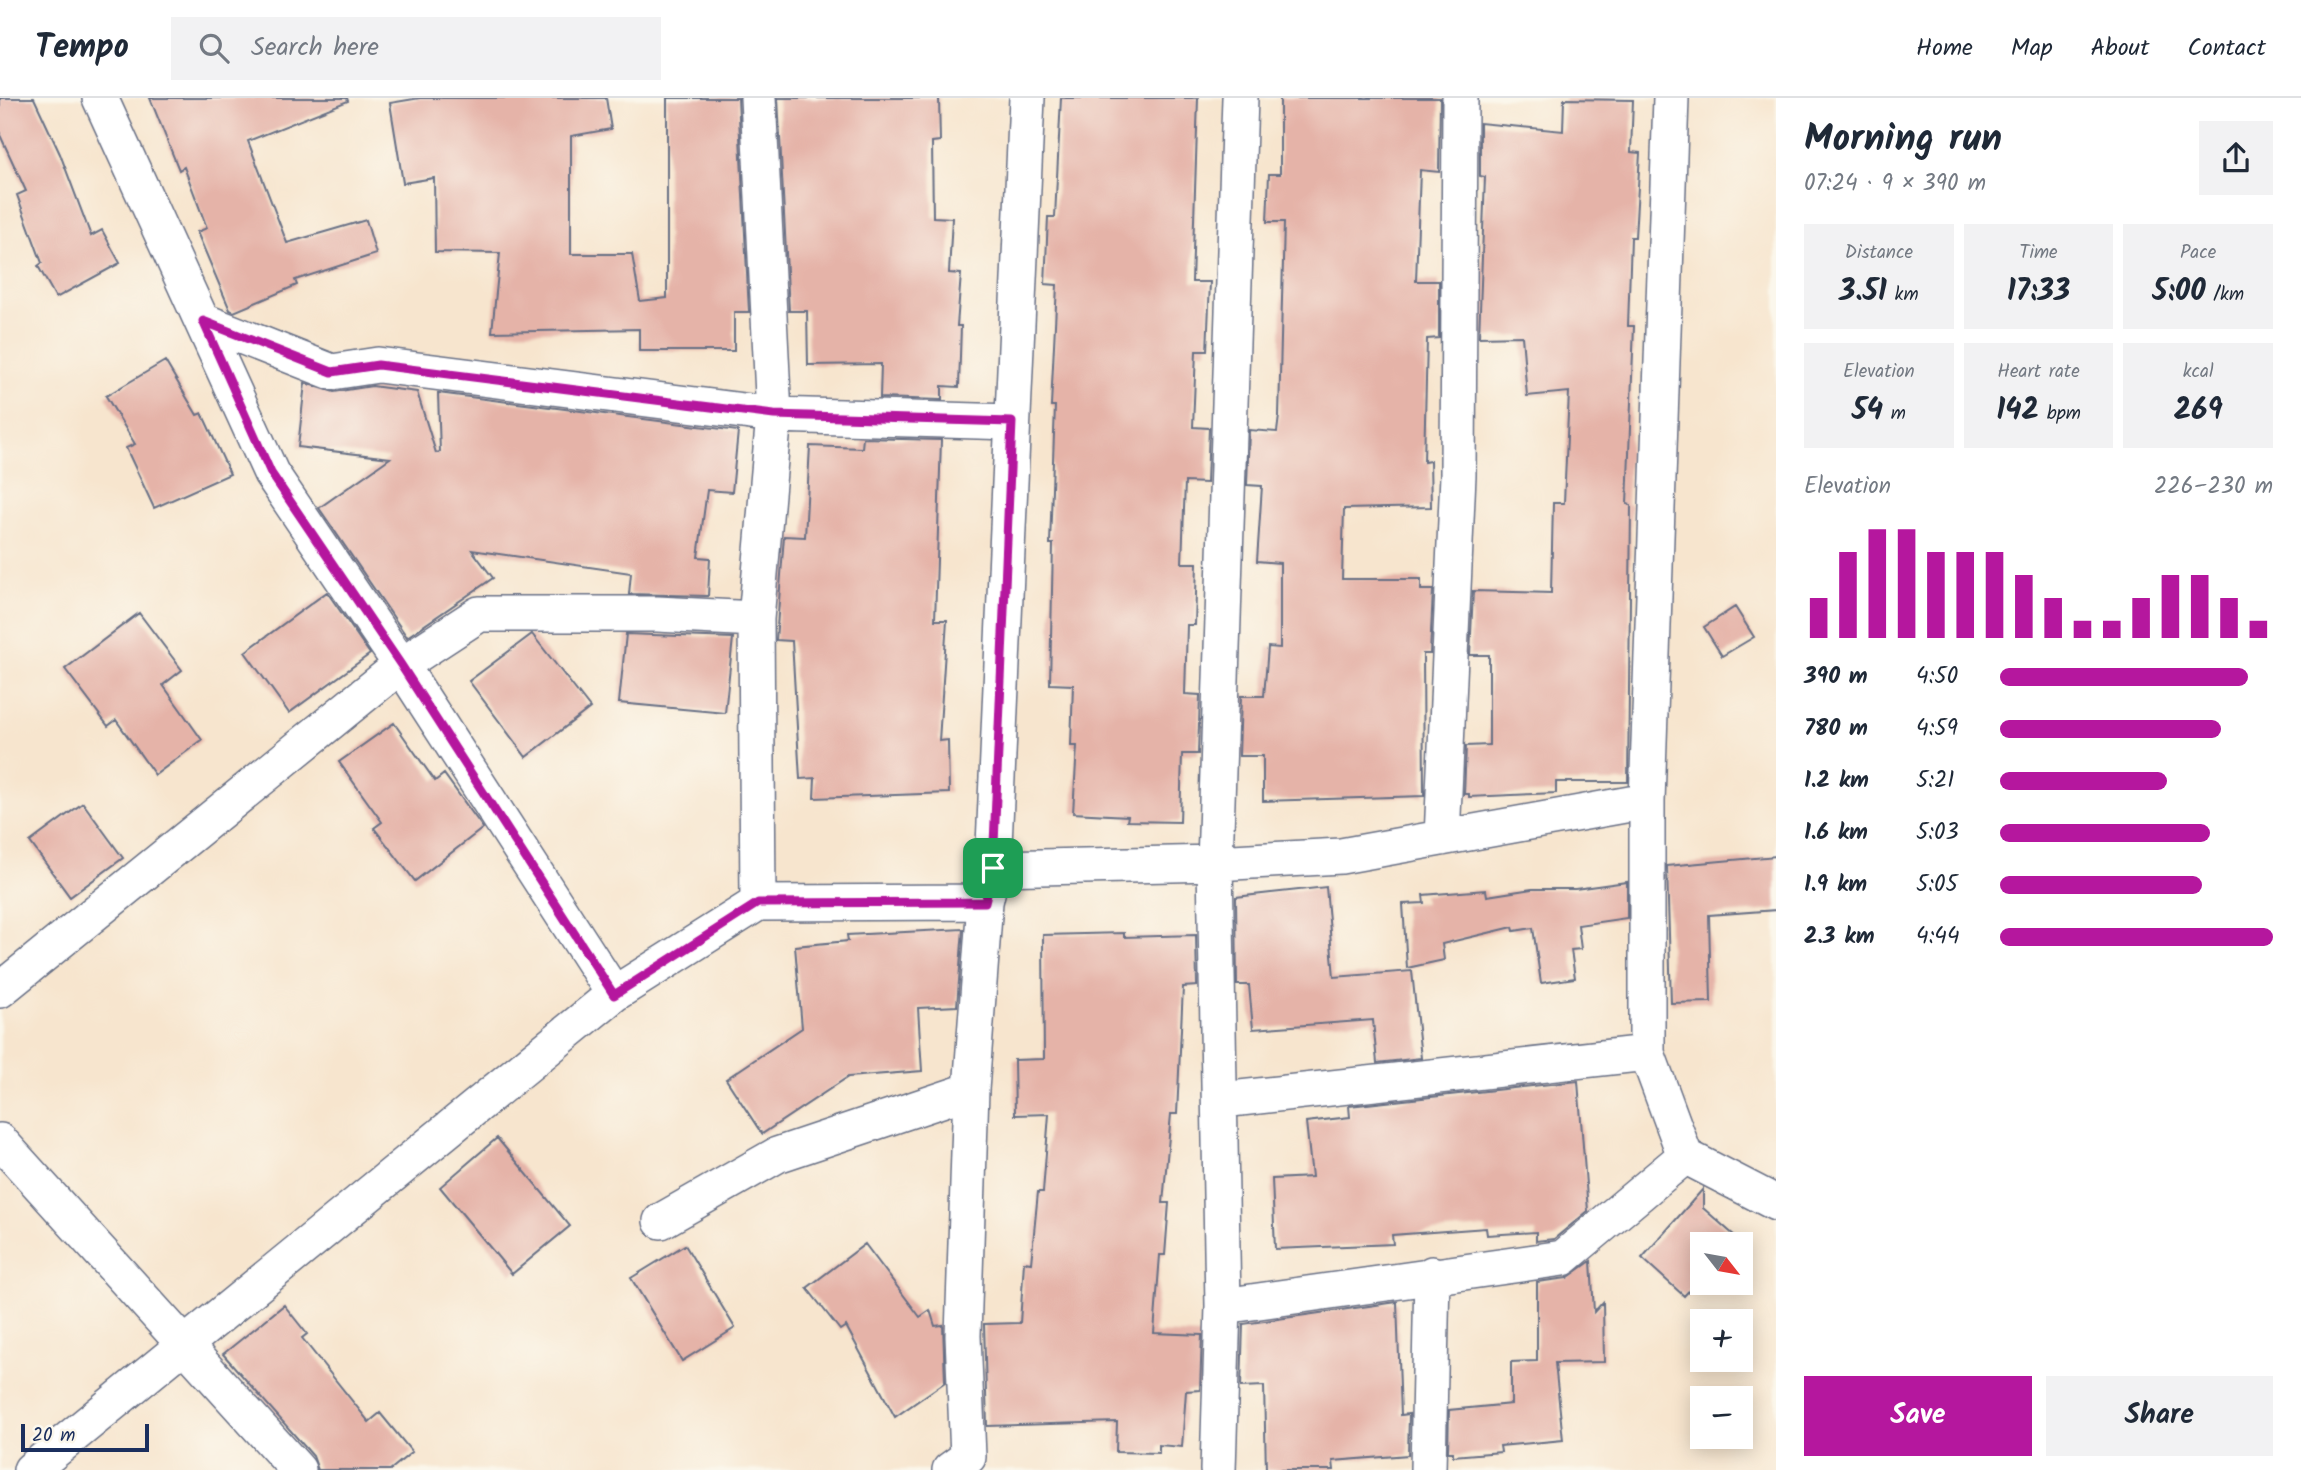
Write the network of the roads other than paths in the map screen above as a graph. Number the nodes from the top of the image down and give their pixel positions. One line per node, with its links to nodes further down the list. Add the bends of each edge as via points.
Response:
1 (100, 98): 7 (street)
2 (758, 98): 8 (street)
3 (1027, 98): 9 (street)
4 (1240, 98): 14 (street)
5 (1460, 98): 13 (street, via 1458,475)
6 (1671, 98): 12 (street)
7 (203, 321): 8 (street, via 332,372 378,365); 11 (street, via 271,473)
8 (774, 415): 9 (street); 10 (street)
9 (1012, 422): 15 (street)
10 (756, 619): 11 (street, via 479,614); 17 (street)
11 (401, 665): 18 (street); 19 (street)
12 (1647, 801): 13 (street); 20 (street)
13 (1441, 838): 14 (street, via 1341,856)
14 (1215, 863): 15 (street); 22 (street)
15 (993, 868): 16 (street)
16 (985, 902): 17 (street); 21 (street)
17 (758, 903): 19 (street)
18 (0, 990)
19 (614, 995): 29 (street)
20 (1647, 1053): 22 (street, via 1231,1099); 24 (street)
21 (971, 1090): 26 (street, via 777,1155); 32 (street, via 963,1336 968,1457)
22 (1220, 1104): 28 (street)
23 (0, 1141): 29 (street)
24 (1685, 1156): 25 (street); 27 (street, via 1563,1258)
25 (1776, 1203)
26 (661, 1221)
27 (1432, 1274): 28 (street); 34 (street)
28 (1223, 1306): 33 (street)
29 (186, 1346): 30 (street); 31 (street)
30 (31, 1470)
31 (298, 1470)
32 (950, 1470)
33 (1218, 1470)
34 (1428, 1470)

